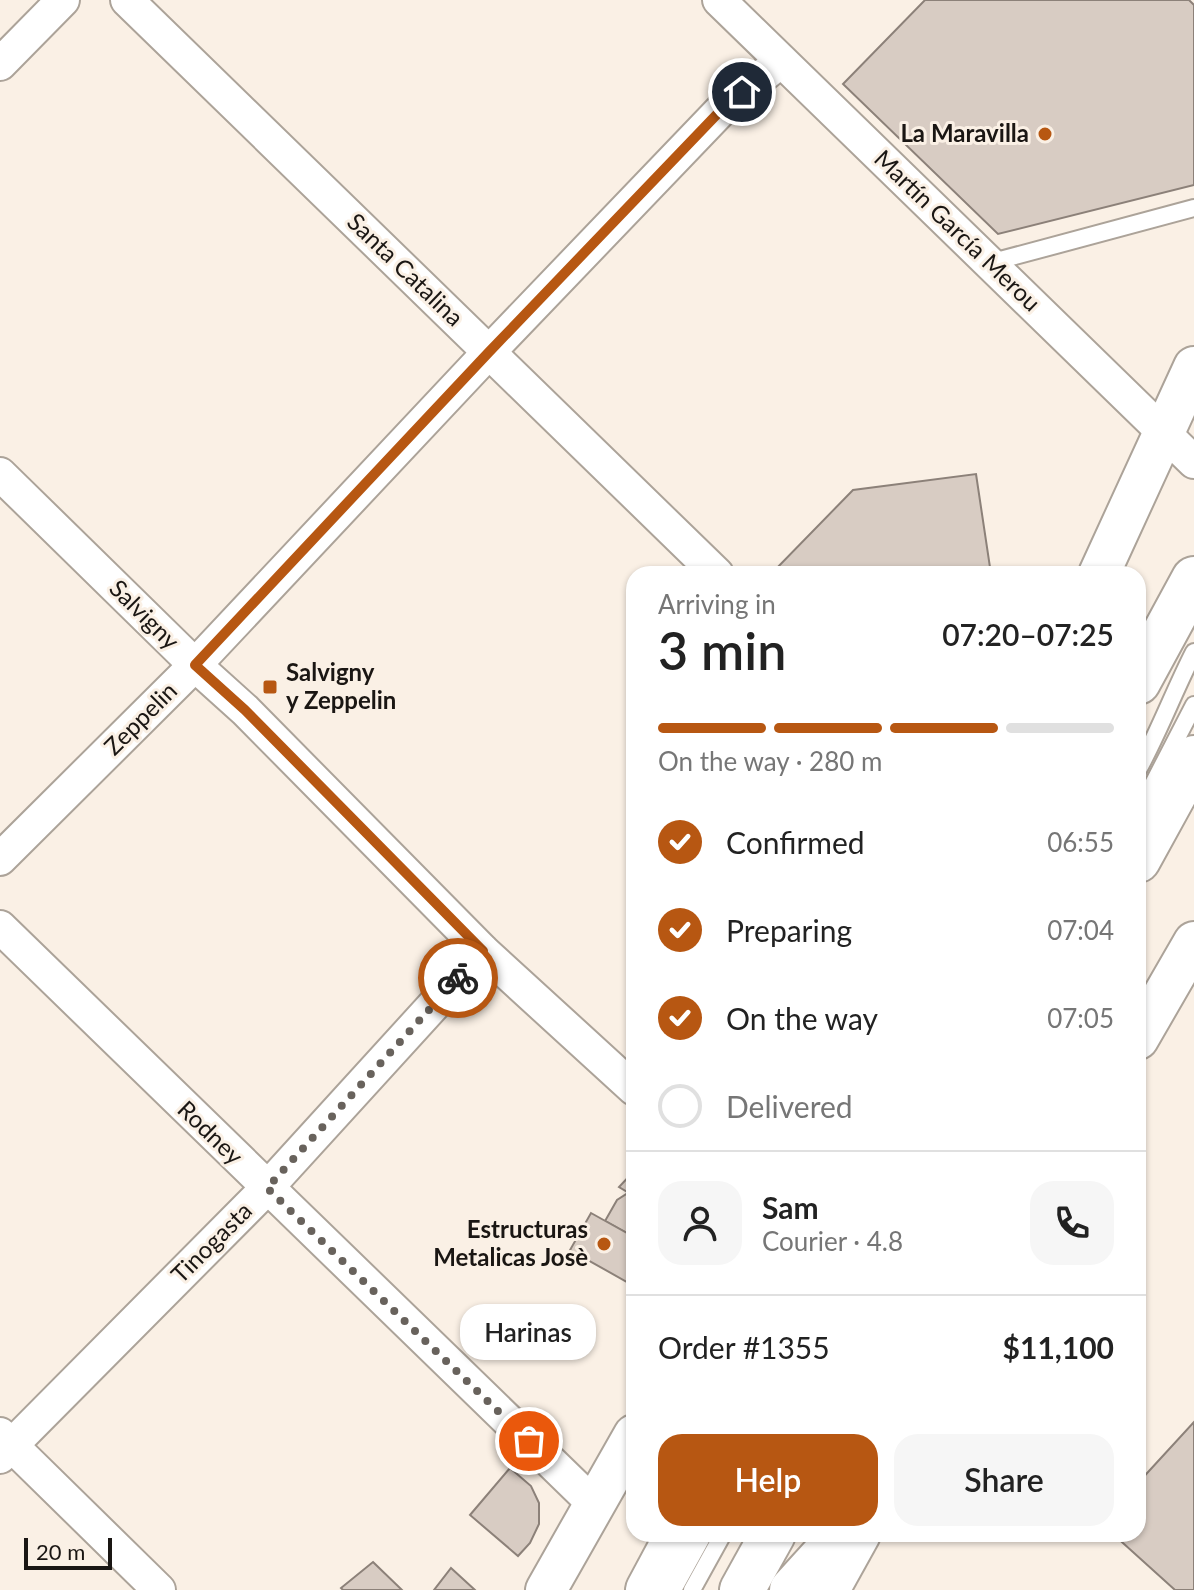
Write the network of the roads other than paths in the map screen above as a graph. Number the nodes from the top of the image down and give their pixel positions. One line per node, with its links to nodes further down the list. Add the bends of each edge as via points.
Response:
1 (63, 0): 5 (street)
2 (127, 0): 8 (street, Santa Catalina)
3 (719, 0): 4 (street, Martín García Merou)
4 (781, 61): 7 (street, Martín García Merou); 8 (street, Zeppelin, via 723,108)
5 (0, 64)
6 (1194, 208): 7 (lane)
7 (989, 263): 10 (street, Martín García Merou)
8 (489, 352): 13 (street, Santa Catalina); 17 (street, Zeppelin)
9 (1194, 367): 10 (street)
10 (1165, 432): 11 (street, Martín García Merou); 14 (street)
11 (1194, 462)
12 (0, 474): 17 (street, Salvigny)
13 (709, 566)
14 (1103, 566)
15 (1194, 579): 18 (highway)
16 (1194, 652): 20 (lane)
17 (195, 665): 24 (street, Zeppelin); 26 (street, Salvigny)
18 (1146, 667)
19 (1194, 705): 22 (lane)
20 (1146, 755)
21 (1194, 758): 23 (highway)
22 (1146, 798)
23 (1146, 845)
24 (0, 859)
25 (0, 927): 30 (street, Rodney)
26 (483, 951): 29 (street, Salvigny); 30 (street, Tinogasta)
27 (1190, 964): 28 (street)
28 (1146, 1027)
29 (626, 1082)
30 (267, 1188): 31 (street, Tinogasta); 33 (street, Rodney)
31 (4, 1446): 40 (street)
32 (626, 1449): 33 (street)
33 (594, 1504): 41 (street)
34 (674, 1542): 42 (highway)
35 (700, 1542): 43 (lane)
36 (719, 1542): 44 (lane)
37 (769, 1542): 45 (highway)
38 (836, 1542): 46 (highway)
39 (856, 1542): 47 (street)
40 (159, 1590)
41 (546, 1590)
42 (648, 1590)
43 (673, 1590)
44 (692, 1590)
45 (742, 1590)
46 (792, 1590)
47 (829, 1590)

